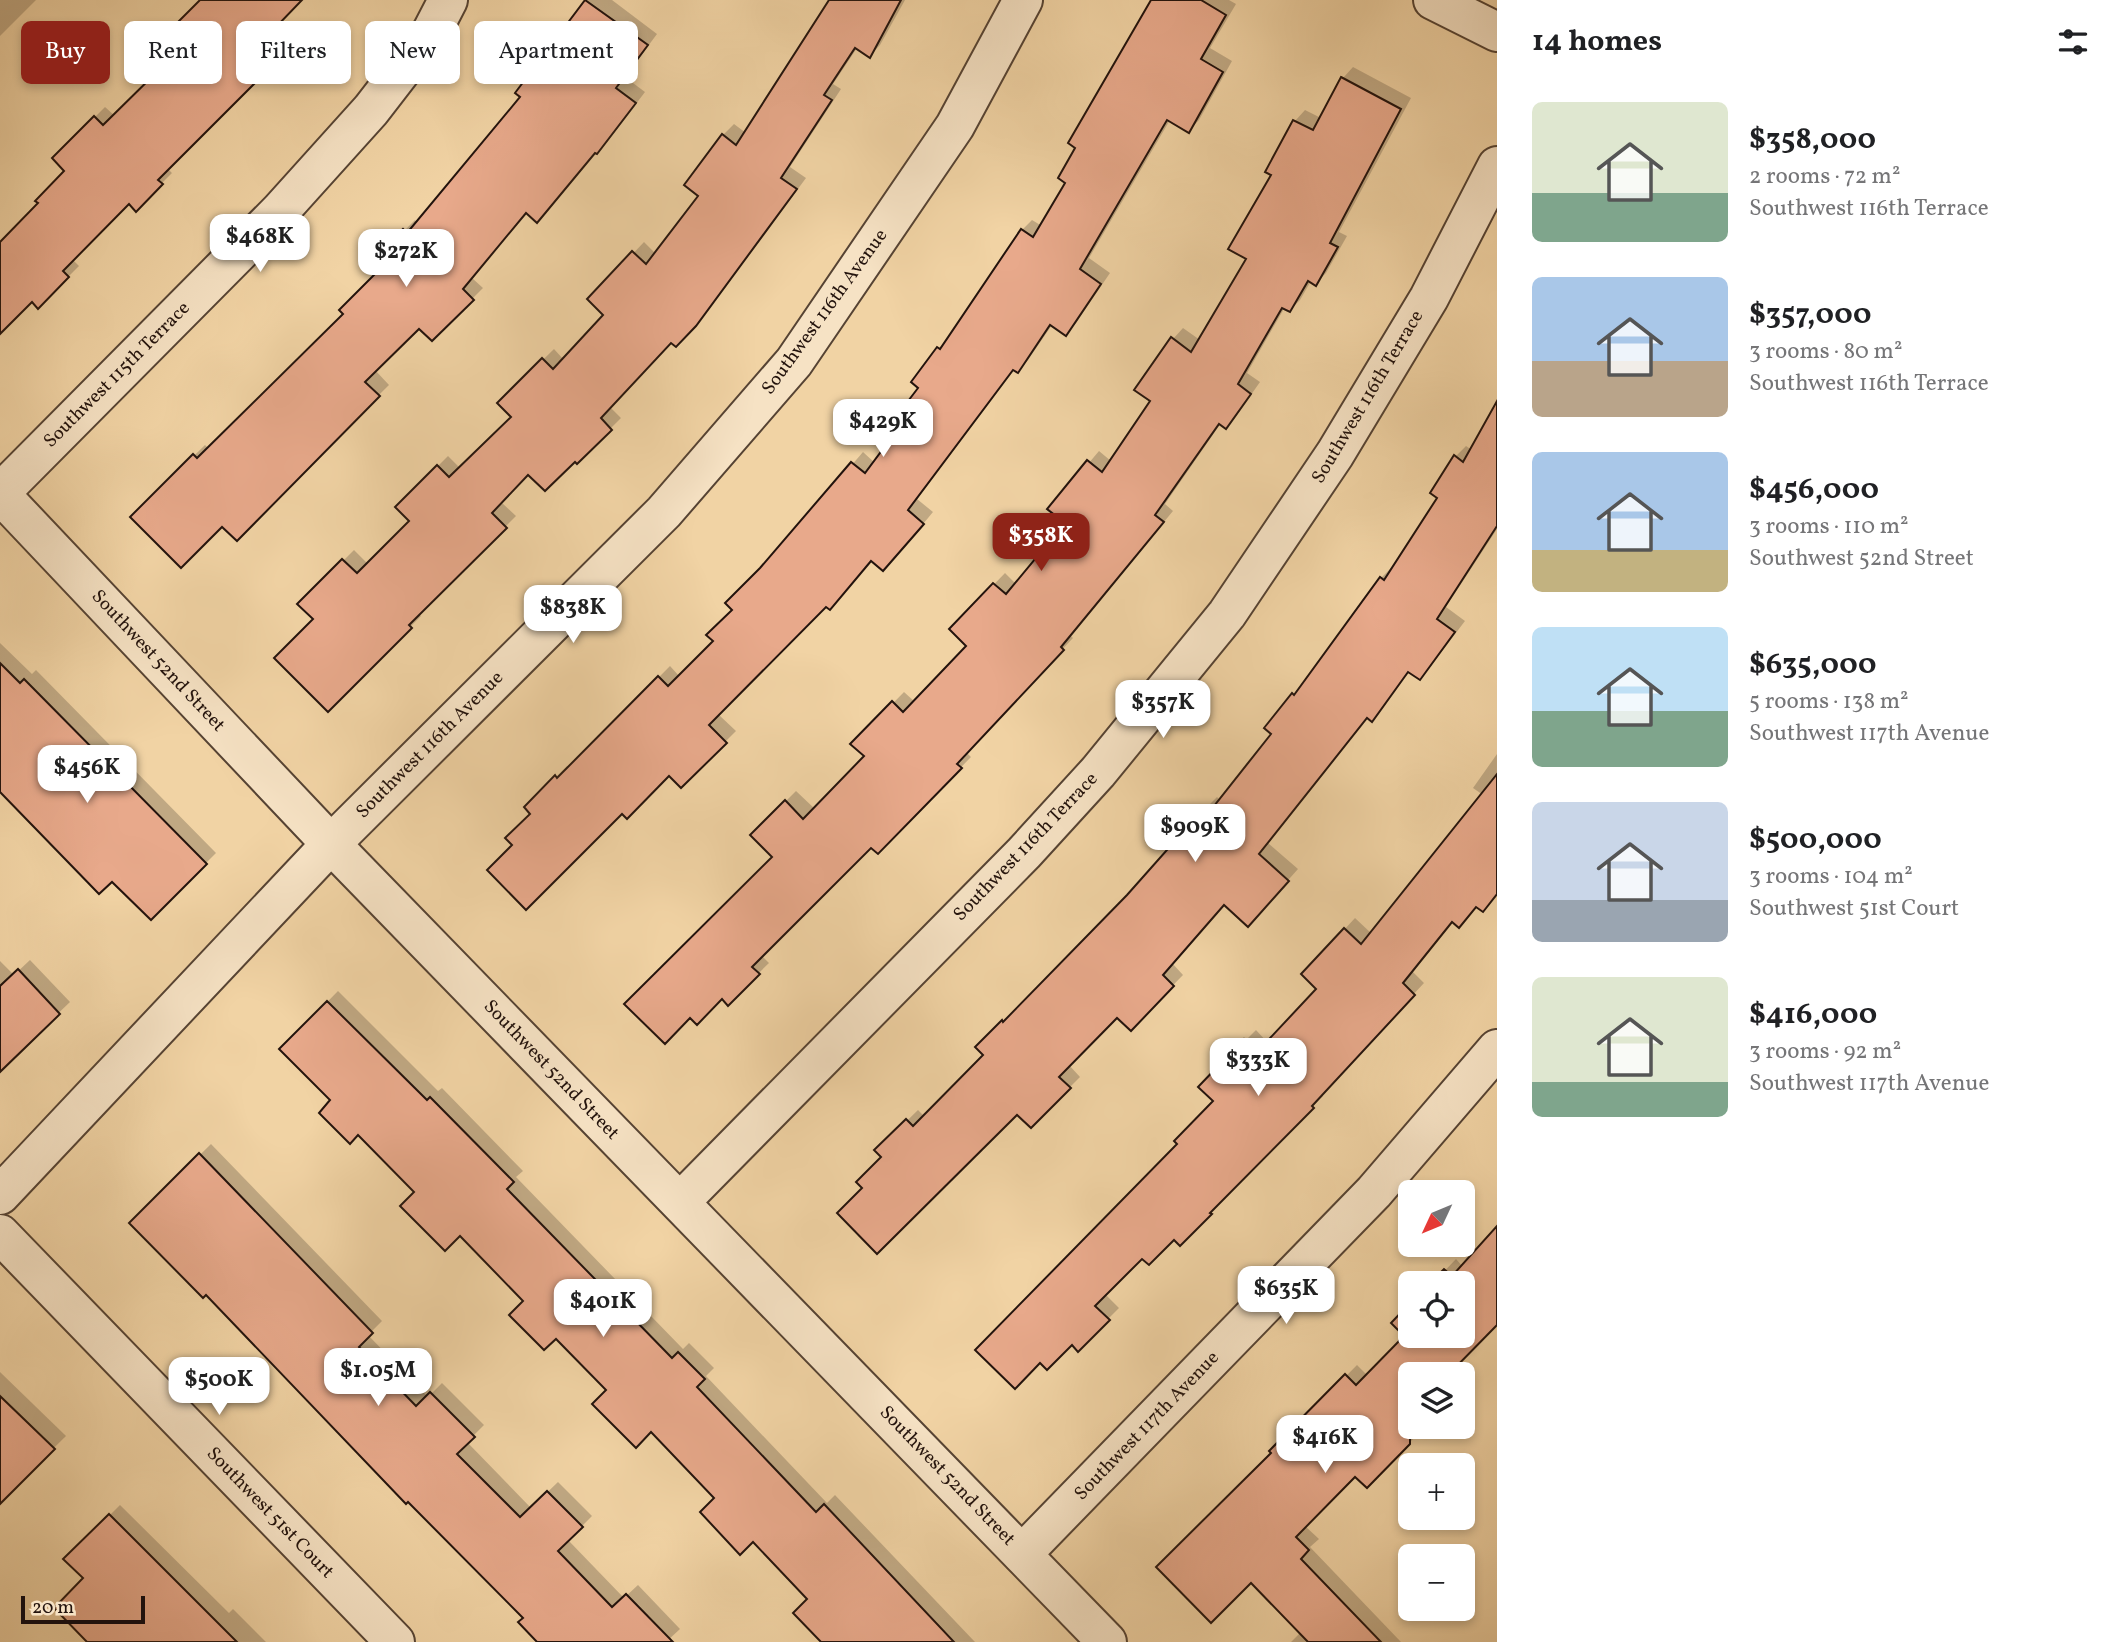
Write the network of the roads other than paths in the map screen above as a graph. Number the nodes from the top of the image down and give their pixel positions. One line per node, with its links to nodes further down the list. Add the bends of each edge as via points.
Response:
1 (448, 0): 6 (street, Southwest 115th Terrace, via 432,31 379,100 299,191)
2 (1023, 0): 7 (street, Southwest 116th Avenue, via 955,126 794,362 664,512)
3 (1433, 0): 4 (street)
4 (1497, 33)
5 (1497, 166): 10 (street, Southwest 116th Terrace, via 1429,298 1335,454 1227,614 1098,772 1024,853)
6 (0, 493): 7 (street, Southwest 52nd Street)
7 (331, 844): 9 (street, Southwest 116th Avenue); 10 (street, Southwest 52nd Street)
8 (1497, 1049): 12 (street, Southwest 117th Avenue, via 1374,1192)
9 (0, 1195)
10 (680, 1202): 12 (street, Southwest 52nd Street)
11 (0, 1234): 13 (street, Southwest 51st Court)
12 (1022, 1554): 14 (street, Southwest 52nd Street)
13 (395, 1642)
14 (1107, 1642)

